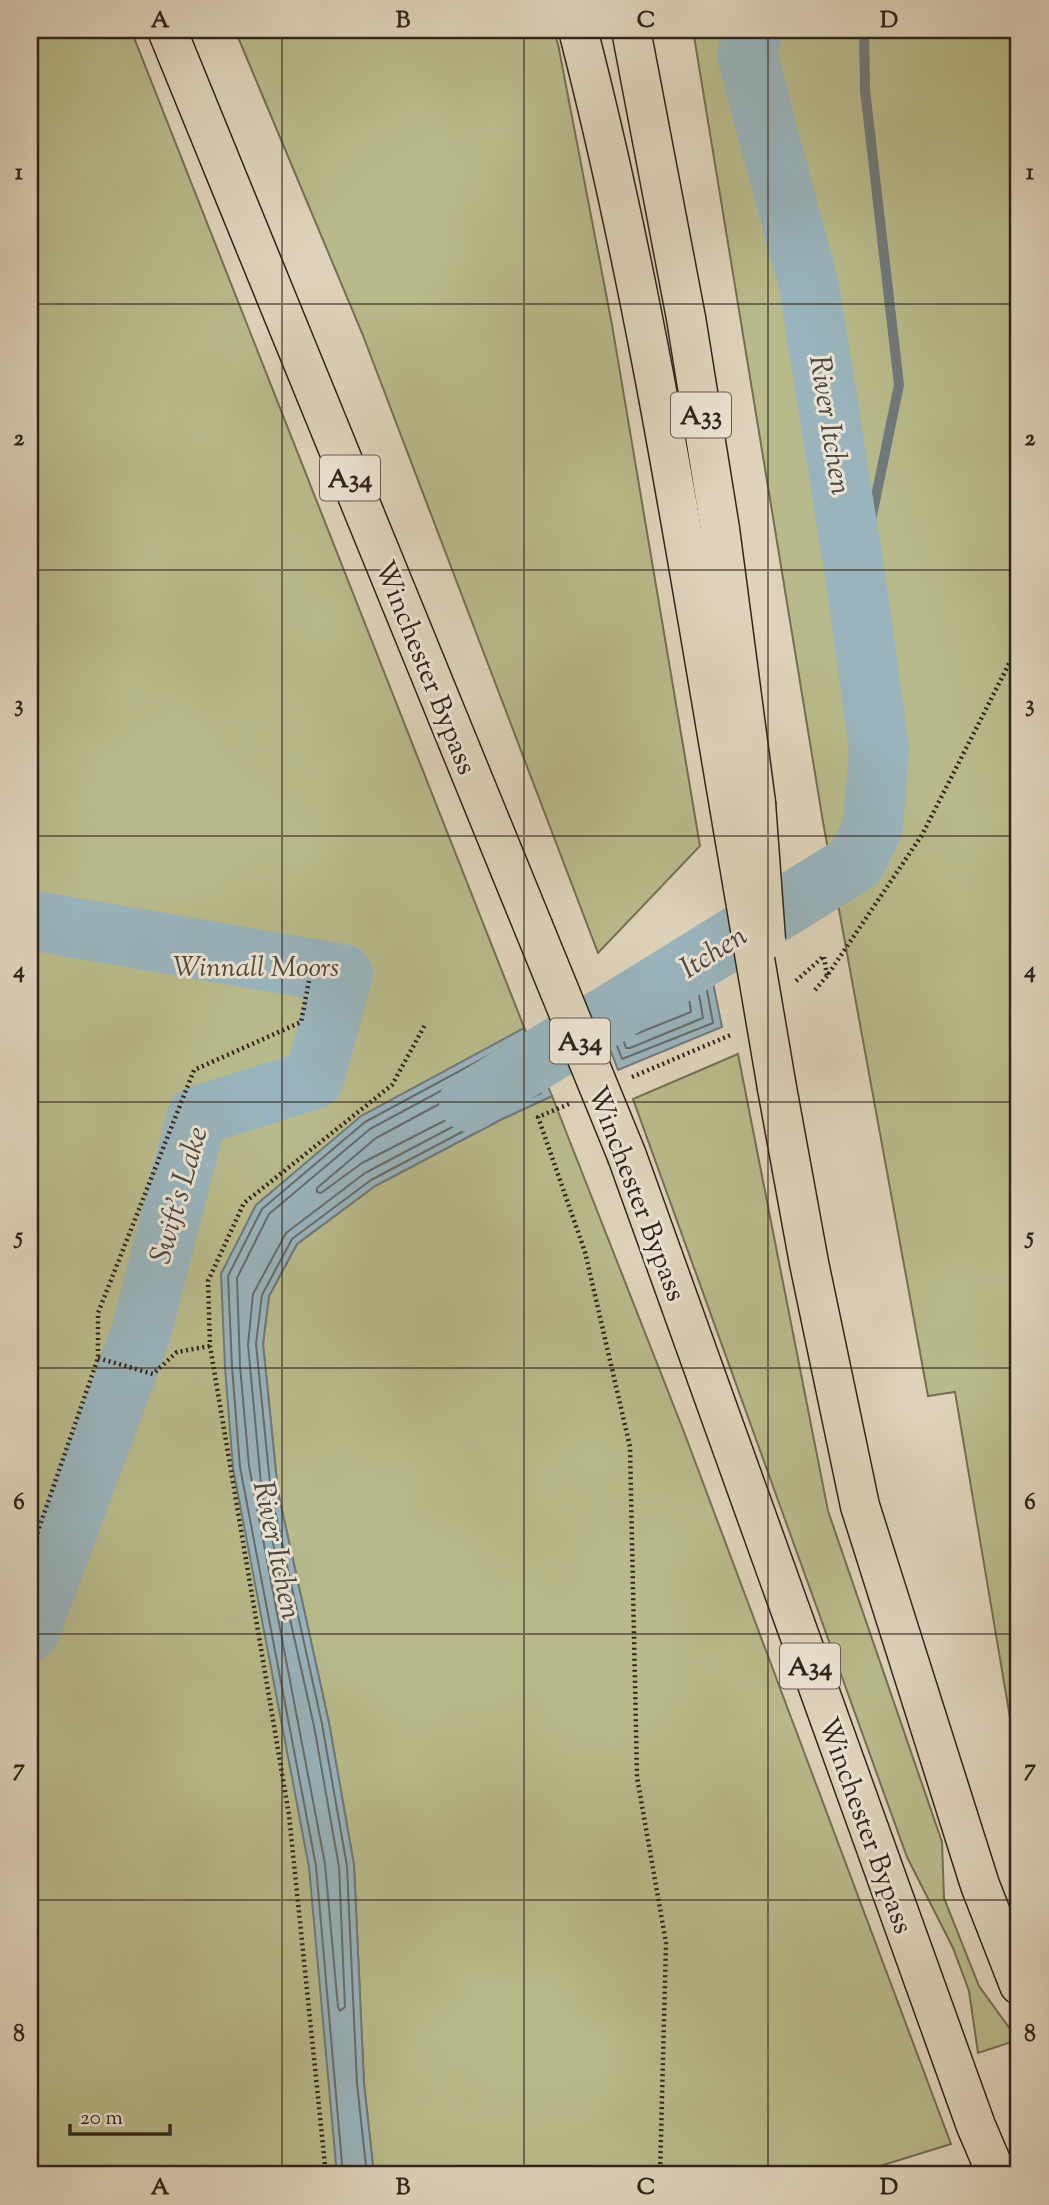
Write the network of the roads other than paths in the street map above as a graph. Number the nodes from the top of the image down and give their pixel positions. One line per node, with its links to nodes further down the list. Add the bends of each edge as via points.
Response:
1 (167, 30): 6 (main road, Winchester Bypass / A34, bridge, via 627,1156 975,2126)
2 (578, 30): 4 (main road, via 619,202 695,603)
3 (631, 30): 4 (main road, A33, via 686,318 720,529)
4 (743, 804): 5 (main road, bridge, via 777,1088 860,1506 980,1885)
5 (1019, 1985)
6 (997, 2175)

